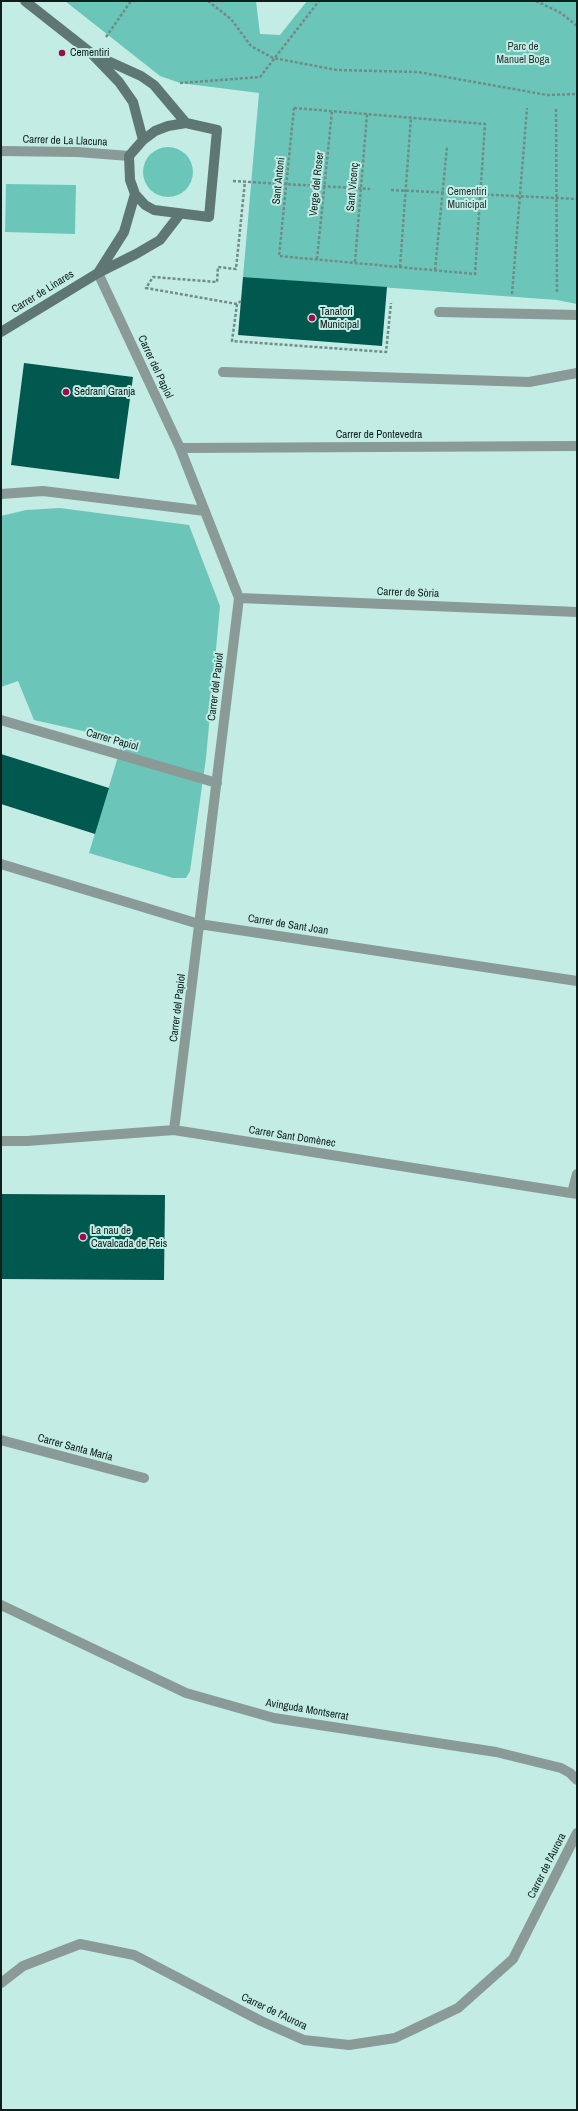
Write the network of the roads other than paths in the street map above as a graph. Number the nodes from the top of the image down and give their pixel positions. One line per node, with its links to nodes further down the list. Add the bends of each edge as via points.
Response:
1 (25, 1): 2 (street)
2 (92, 54): 3 (street, via 141,76 154,85); 4 (street, via 119,82 133,102)
3 (186, 123): 4 (street, via 168,126); 8 (street, via 216,130 209,217)
4 (143, 140): 6 (street)
5 (1, 151): 6 (street, Carrer de La Llacuna, via 78,152)
6 (129, 156): 7 (street, via 130,180)
7 (135, 194): 8 (street, via 154,210); 9 (street, Carrer de Linares, via 124,232)
8 (180, 214): 9 (street, Carrer de Linares, via 160,240)
9 (98, 273): 12 (street, Carrer de Linares); 16 (street, Carrer del Papiol)
10 (439, 312): 11 (street)
11 (577, 315)
12 (1, 332)
13 (223, 372): 14 (street, via 529,382)
14 (577, 373)
15 (577, 446): 16 (street, Carrer de Pontevedra)
16 (180, 448): 18 (street, Carrer del Papiol)
17 (1, 494): 18 (street, via 43,491)
18 (205, 511): 19 (street, Carrer del Papiol)
19 (239, 598): 20 (street, Carrer de Sòria); 22 (street, Carrer del Papiol)
20 (577, 612)
21 (1, 720): 22 (street, Carrer Papiol)
22 (217, 783): 24 (street, Carrer del Papiol)
23 (1, 864): 24 (street, Carrer de Sant Joan)
24 (200, 924): 25 (street, Carrer de Sant Joan); 26 (street, Carrer del Papiol)
25 (577, 981)
26 (174, 1130): 27 (street, Carrer Sant Domènec); 29 (street, Carrer Sant Domènec)
27 (1, 1141)
28 (577, 1174): 29 (street)
29 (575, 1194)
30 (1, 1440): 31 (street, Carrer Santa Maria)
31 (144, 1478)
32 (1, 1605): 33 (street, Avinguda Montserrat, via 186,1694 274,1718 496,1752 561,1768)
33 (577, 1780)
34 (577, 1833): 35 (street, Carrer de l'Aurora, via 513,1959 458,2008 395,2038 349,2045 304,2040 261,2021 134,1955 80,1944 23,1966)
35 (1, 1983)

